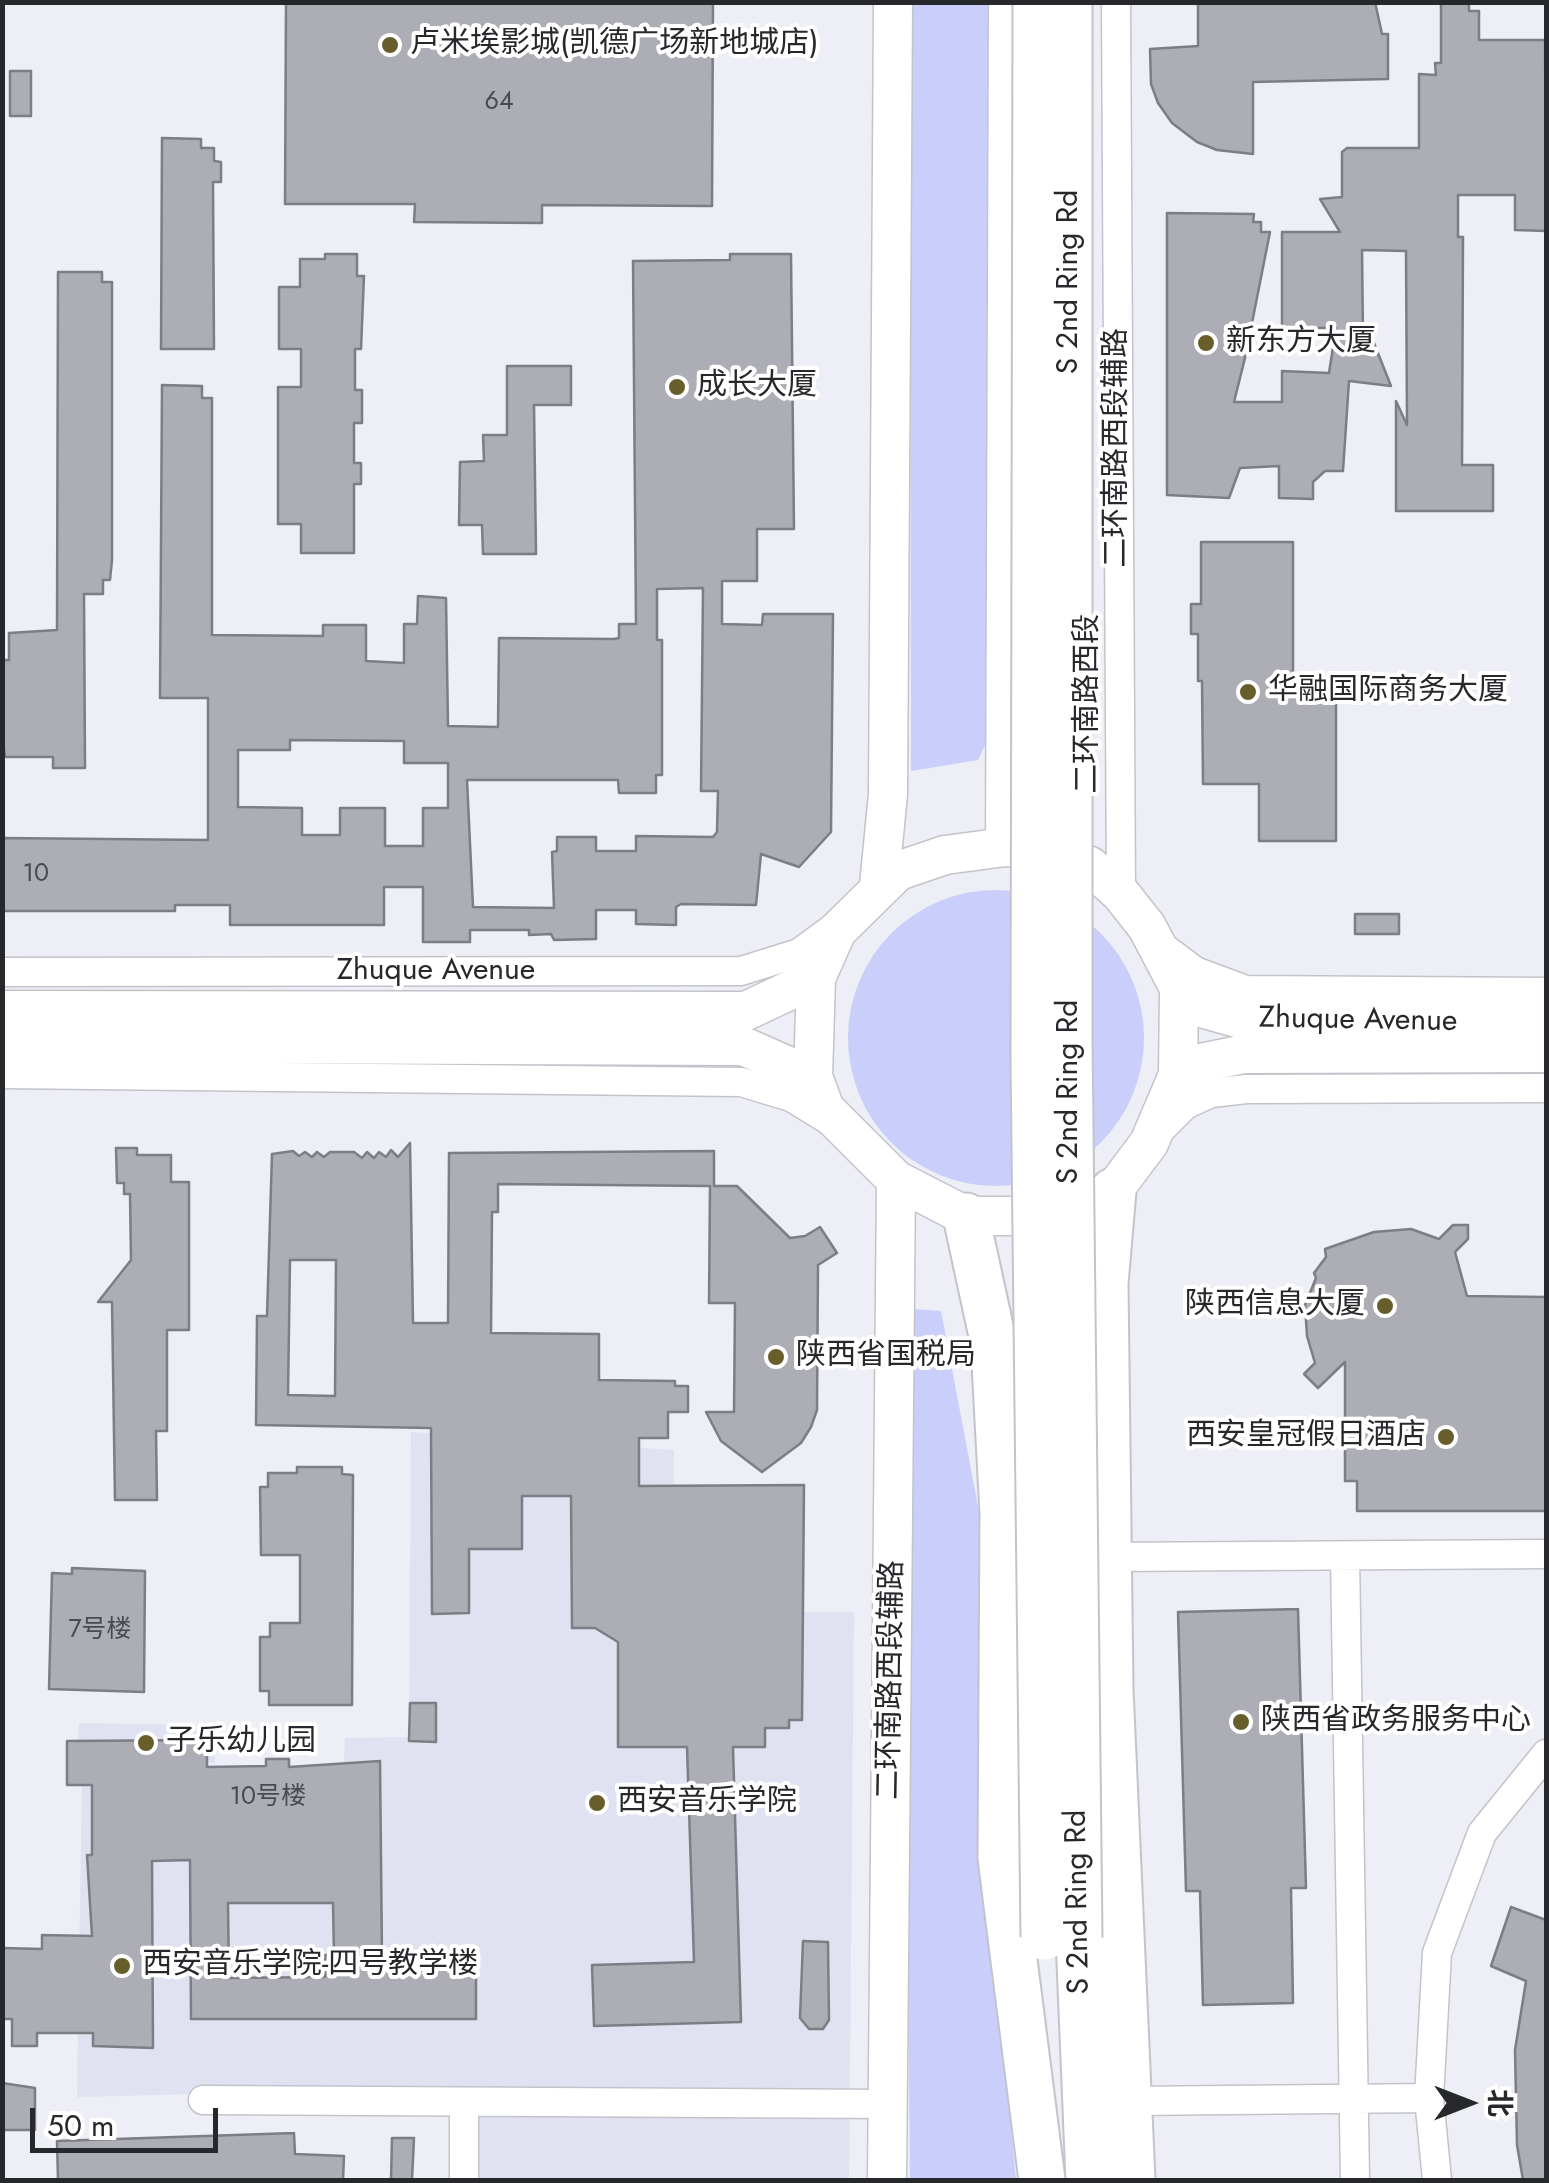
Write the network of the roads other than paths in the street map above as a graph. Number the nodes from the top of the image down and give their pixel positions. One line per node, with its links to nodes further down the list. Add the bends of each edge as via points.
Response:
1 (892, 2): 9 (main road, via 888,794)
2 (1008, 2): 7 (main road)
3 (1036, 2): 35 (highway, S 2nd Ring Rd, bridge, via 1034,1058)
4 (1069, 2): 35 (highway, S 2nd Ring Rd, bridge)
5 (1085, 2): 8 (main road, 二环南路西段)
6 (1116, 2): 10 (street, 二环南路西段辅路)
7 (1005, 847): 8 (main road, via 1054,850); 9 (main road, via 945,854 898,870)
8 (1090, 866): 10 (main road)
9 (879, 886): 11 (main road)
10 (1121, 894): 12 (main road)
11 (853, 913): 13 (street, Zhuque Avenue, via 799,953 742,971); 14 (main road, via 837,931)
12 (1156, 942): 15 (main road); 16 (street, via 1195,971 1246,990)
13 (2, 972)
14 (816, 978): 17 (main road, Zhuque Avenue, via 746,1011); 23 (main road)
15 (1179, 988): 18 (main road, Zhuque Avenue, via 1202,1008 1244,1020); 22 (main road)
16 (1546, 992)
17 (2, 1010)
18 (1546, 1023)
19 (2, 1043): 23 (main road, via 743,1046)
20 (1546, 1053): 22 (main road, Zhuque Avenue, via 1244,1054)
21 (2, 1074): 25 (street, via 741,1082 792,1097)
22 (1178, 1075): 26 (main road)
23 (813, 1077): 25 (main road, via 825,1108)
24 (1546, 1088): 26 (street, via 1246,1088 1212,1093 1176,1112)
25 (848, 1135): 27 (main road)
26 (1149, 1142): 28 (main road)
27 (896, 1180): 29 (main road); 41 (main road, 二环南路西段辅路)
28 (1114, 1190): 29 (main road, via 1056,1216); 32 (highway, via 1105,1283)
29 (966, 1216): 44 (highway, via 994,1345 1003,1514 1000,1858)
30 (1546, 1554): 31 (street)
31 (1345, 1556): 32 (street); 40 (street)
32 (1109, 1557): 33 (highway)
33 (1110, 1688): 38 (highway); 46 (highway)
34 (1546, 1754): 36 (street, via 1482,1833 1437,1953)
35 (1061, 1937): 44 (highway, S 2nd Ring Rd); 45 (highway, S 2nd Ring Rd)
36 (1429, 2098): 40 (street); 49 (street)
37 (203, 2100): 39 (street)
38 (1130, 2101): 40 (street); 47 (highway)
39 (464, 2102): 41 (street); 42 (street)
40 (1352, 2102): 48 (street)
41 (888, 2104): 43 (main road, 二环南路西段辅路)
42 (464, 2180)
43 (888, 2180)
44 (1045, 2180)
45 (1090, 2180)
46 (1101, 2180)
47 (1132, 2180)
48 (1356, 2180)
49 (1437, 2180)

